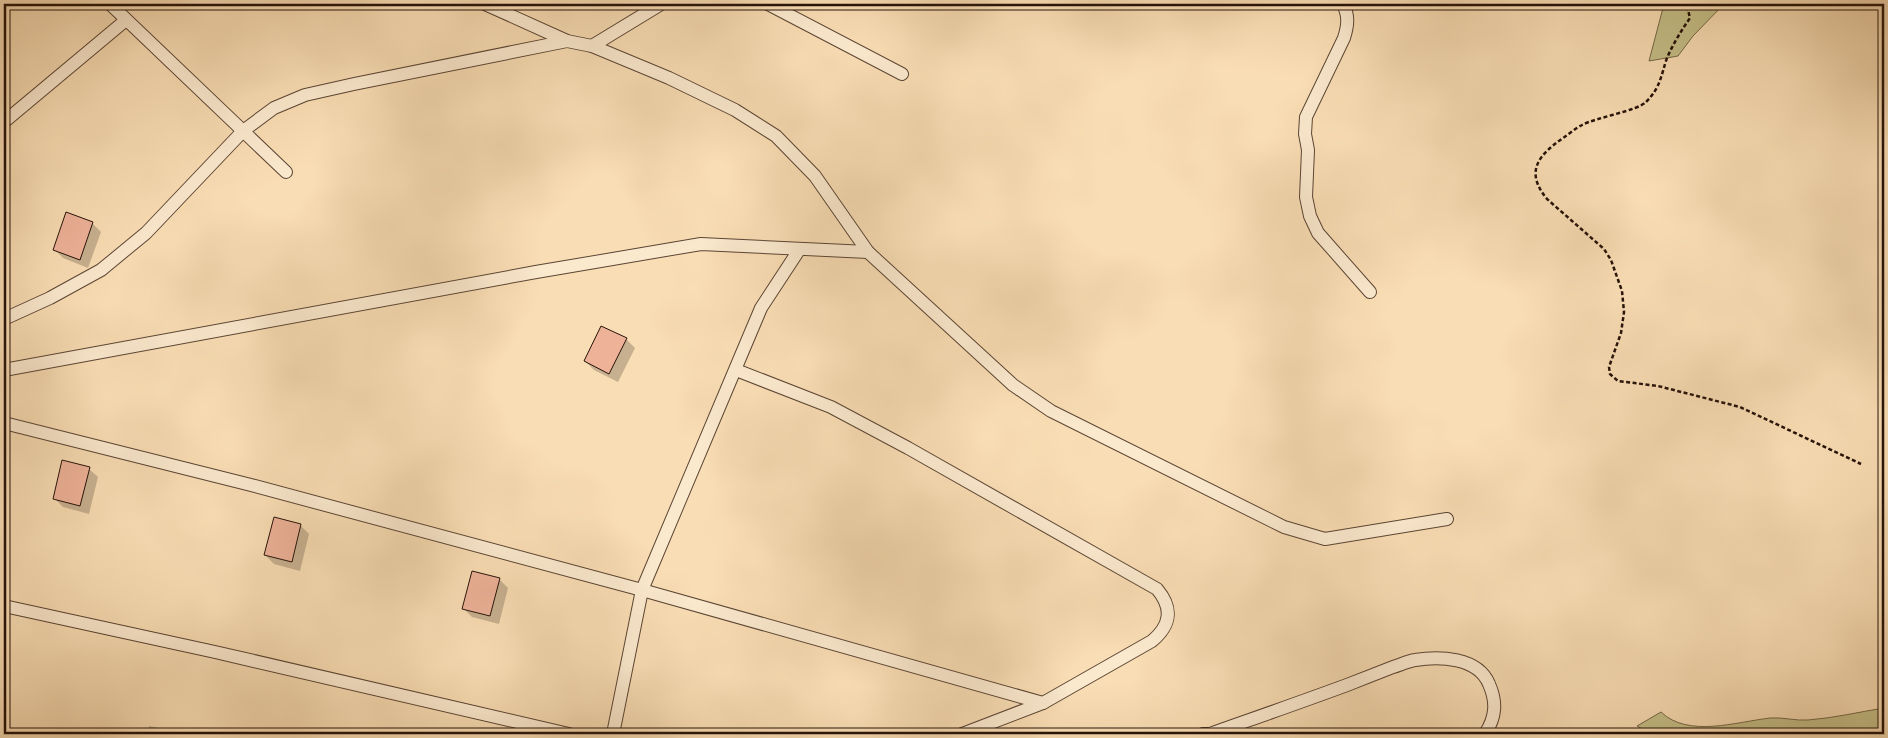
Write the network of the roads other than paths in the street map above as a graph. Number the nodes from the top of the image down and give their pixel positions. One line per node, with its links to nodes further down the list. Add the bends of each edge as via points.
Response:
1 (110, 4): 6 (street)
2 (485, 4): 7 (street)
3 (661, 4): 8 (street)
4 (768, 4): 9 (street)
5 (1343, 4): 15 (street, via 1348,16 1344,38 1306,117 1306,197 1318,233)
6 (126, 20): 10 (street); 11 (street)
7 (567, 41): 8 (street); 11 (street, via 306,95 274,108)
8 (592, 46): 14 (street, via 735,110 776,136 815,176)
9 (902, 74)
10 (4, 122)
11 (243, 131): 12 (street); 16 (street, via 146,233 101,270)
12 (286, 172)
13 (798, 250): 14 (street); 17 (street, via 701,244); 18 (street, via 762,308)
14 (868, 252): 20 (street, via 1013,385 1051,411 1284,527 1325,539)
15 (1370, 292)
16 (4, 319)
17 (4, 370)
18 (736, 370): 21 (street); 23 (street, via 831,407 1157,589 1167,606 1168,616 1160,635)
19 (4, 423): 21 (street, via 251,485)
20 (1446, 519)
21 (642, 590): 23 (street); 25 (street)
22 (4, 606): 24 (street)
23 (1043, 703): 26 (street)
24 (569, 734)
25 (613, 734)
26 (962, 734)
27 (1203, 734): 28 (street, via 1413,660 1449,659 1477,669 1488,680 1494,694 1495,710)
28 (1485, 734)

